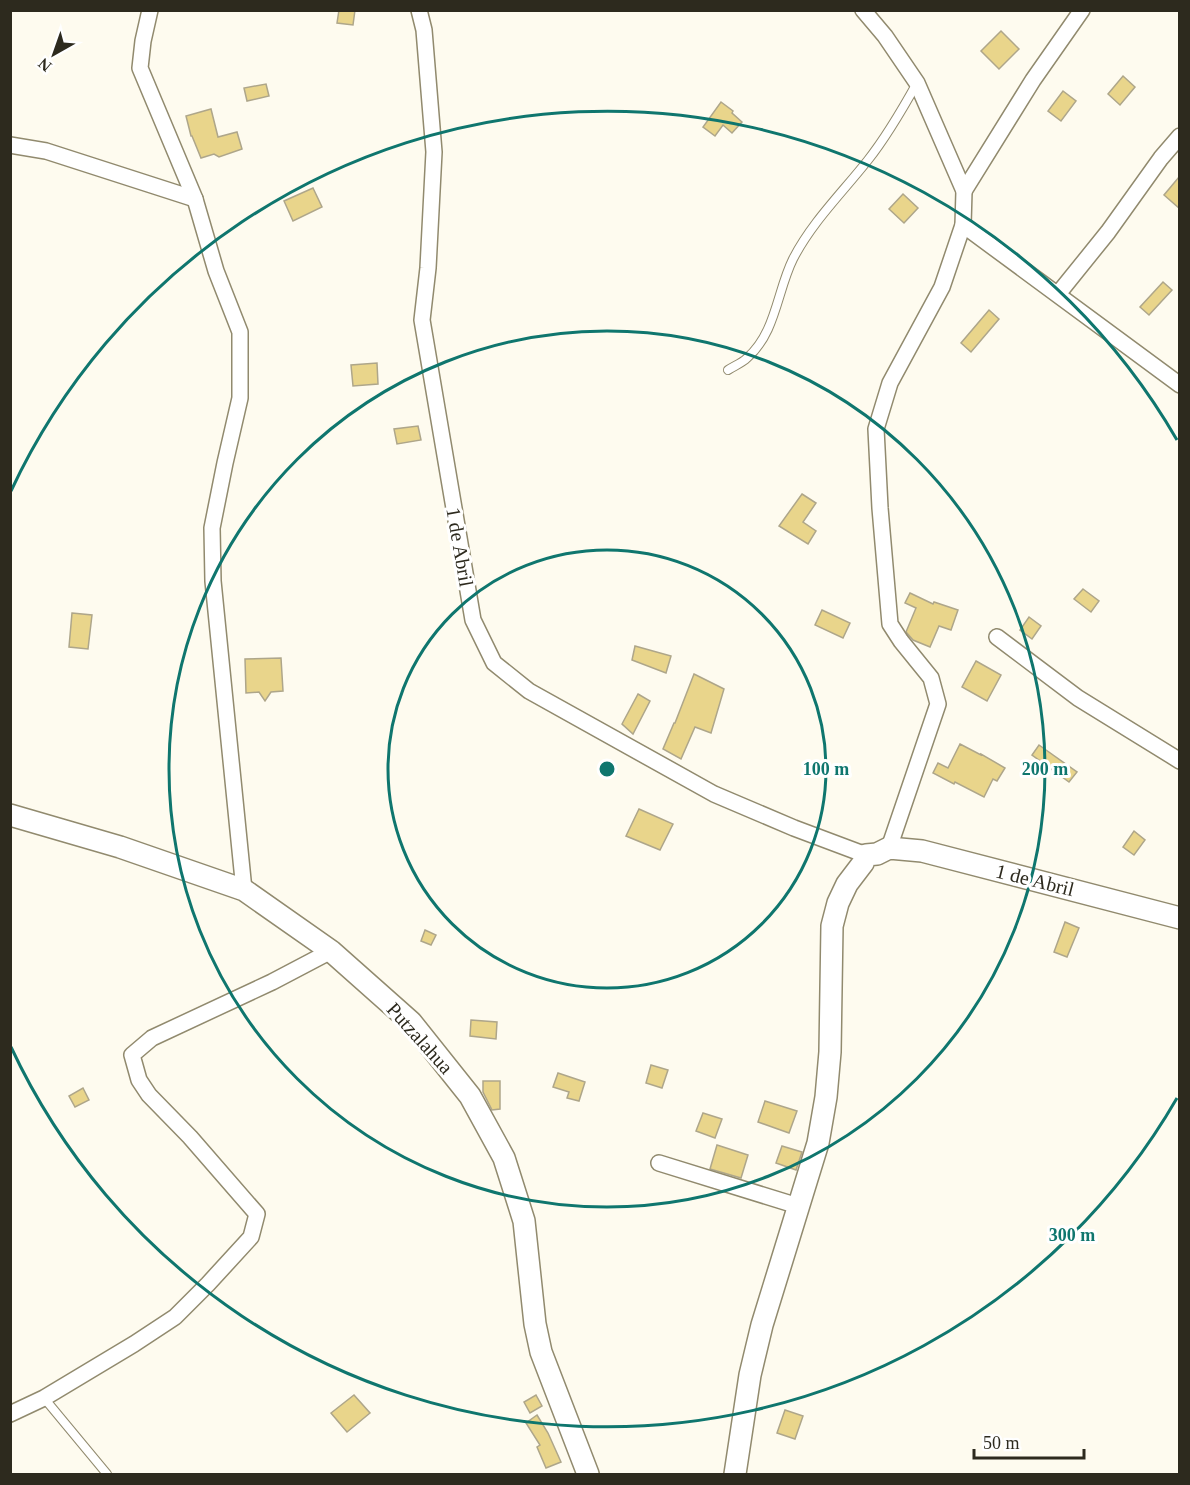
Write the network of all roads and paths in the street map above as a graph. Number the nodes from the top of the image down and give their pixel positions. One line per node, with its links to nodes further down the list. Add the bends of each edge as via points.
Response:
1 (150, 10): 9 (street, via 140,68)
2 (419, 10): 18 (street, 1 de Abril, via 434,152 422,320 473,620 494,663 529,691 714,794)
3 (863, 10): 5 (street)
4 (1082, 10): 8 (street)
5 (917, 83): 8 (street); 12 (lane, via 868,160 809,232 793,259 761,343)
6 (1179, 136): 11 (street)
7 (10, 145): 9 (street, via 46,151)
8 (964, 190): 10 (street)
9 (195, 199): 19 (street, via 216,271 240,332 240,398 212,538)
10 (963, 225): 11 (street); 17 (street, via 942,287 890,383 876,429 890,624 931,678 938,704)
11 (1058, 294): 13 (street)
12 (728, 370)
13 (1179, 385)
14 (997, 637): 15 (street, via 1078,698)
15 (1179, 761)
16 (10, 815): 19 (street, Putzalahua, via 120,847)
17 (889, 848): 18 (street); 20 (street, 1 de Abril, via 922,851)
18 (866, 855): 23 (street, via 838,903 831,926 826,1097 818,1143)
19 (244, 890): 21 (street, Putzalahua)
20 (1179, 918)
21 (331, 951): 24 (street, via 152,1038 132,1055 139,1080 149,1095 257,1214 251,1237 174,1317); 27 (street, Putzalahua, via 411,1022 470,1096 504,1158 524,1221 541,1352)
22 (659, 1163): 23 (street)
23 (798, 1206): 28 (street, via 750,1375)
24 (44, 1398): 25 (street); 26 (lane)
25 (10, 1414)
26 (107, 1474)
27 (588, 1474)
28 (735, 1474)

